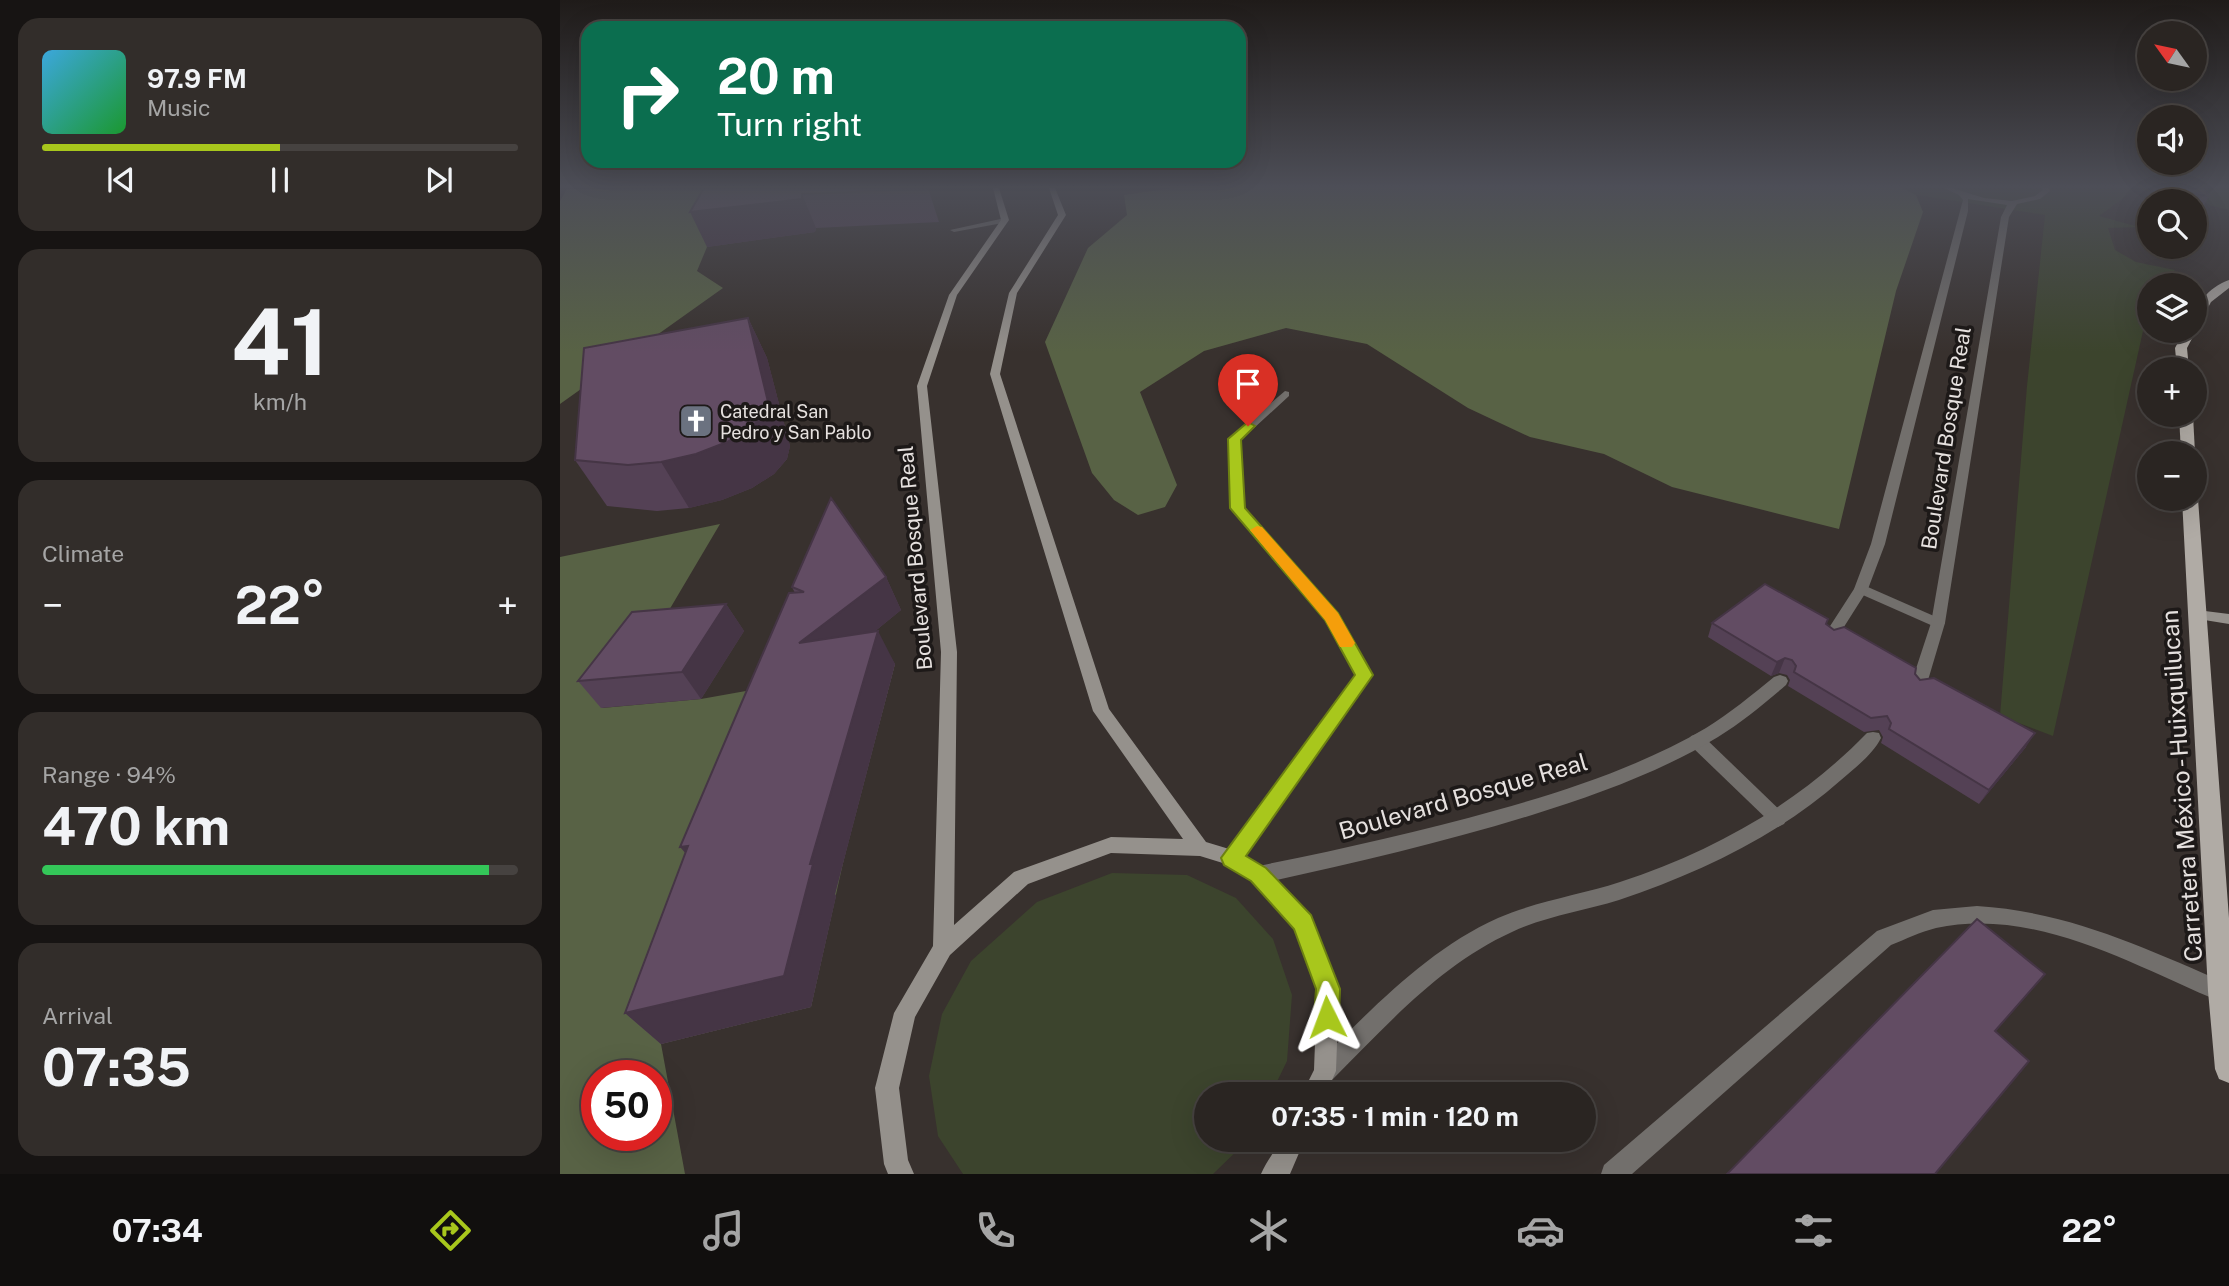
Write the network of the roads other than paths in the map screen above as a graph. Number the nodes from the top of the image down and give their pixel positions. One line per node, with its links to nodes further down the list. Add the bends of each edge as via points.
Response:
1 (989, 243): 22 (main road, Boulevard Bosque Real, via 953,295 922,386 949,652)
2 (1045, 243): 19 (main road, via 1013,293 995,374 1101,711)
3 (1956, 243): 9 (street, Boulevard Bosque Real, via 1878,544)
4 (2001, 243): 12 (street, Boulevard Bosque Real)
5 (2229, 284): 6 (main road)
6 (2207, 299)
7 (1285, 394): 20 (street, via 1235,439 1238,508 1332,617 1364,675)
8 (2191, 511): 10 (main road, Carretera México - Huixquilucan)
9 (1861, 589): 12 (street); 13 (street, Boulevard Bosque Real)
10 (2197, 615): 11 (main road); 23 (main road, Carretera México - Huixquilucan)
11 (2229, 619)
12 (1938, 623): 15 (street, Boulevard Bosque Real)
13 (1830, 637)
14 (1780, 681): 17 (street, Boulevard Bosque Real, via 1750,709)
15 (1918, 687)
16 (1873, 738): 18 (street, via 1850,765)
17 (1697, 741): 18 (street); 21 (street, Boulevard Bosque Real, via 1624,776 1554,802 1404,843)
18 (1778, 819): 25 (street, via 1690,863 1623,890 1506,925 1463,948 1409,988)
19 (1200, 848): 20 (main road); 22 (main road, via 1111,845 1021,878)
20 (1232, 858): 21 (main road)
21 (1258, 874): 25 (main road, via 1303,922 1328,989)
22 (943, 948): 29 (main road, via 905,1013 887,1088 896,1164)
23 (2221, 992): 24 (main road, Carretera México - Huixquilucan); 30 (street, via 2046,922 2000,913 1937,918 1884,938)
24 (2229, 1069)
25 (1325, 1070): 26 (main road)
26 (1320, 1082)
27 (1288, 1152): 28 (main road)
28 (1281, 1172)
29 (902, 1174)
30 (1613, 1174)

